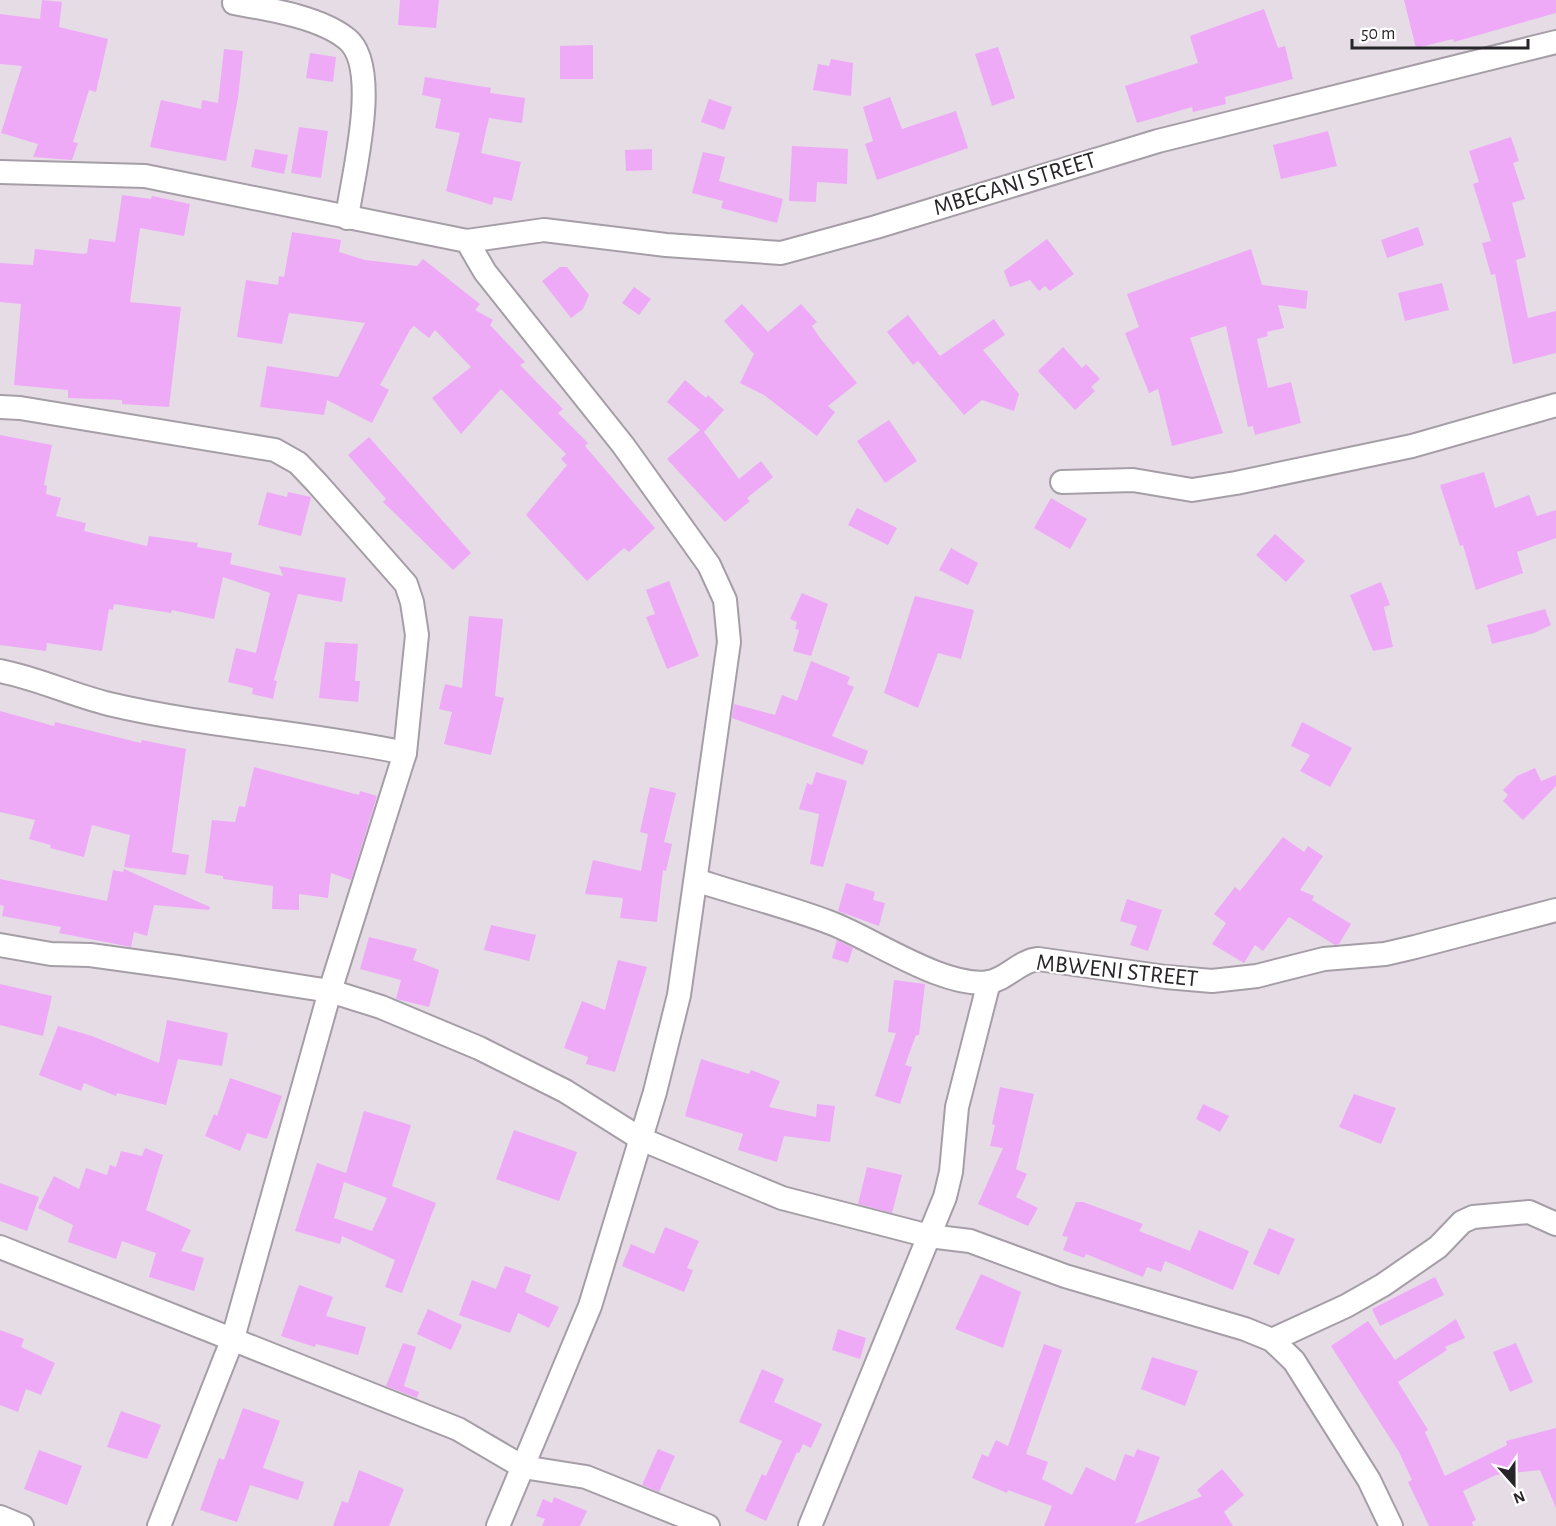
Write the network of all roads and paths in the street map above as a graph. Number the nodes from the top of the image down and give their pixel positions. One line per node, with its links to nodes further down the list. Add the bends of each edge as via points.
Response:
1 (234, 3): 4 (street, via 332,28 350,40 358,53 363,72 363,128)
2 (1556, 42): 5 (street, MBEGANI STREET, via 1158,141 781,253 666,245 544,230)
3 (0, 172): 4 (street, MBEGANI STREET, via 145,176)
4 (347, 218): 5 (street, MBEGANI STREET)
5 (467, 241): 11 (street, via 485,272 643,473 709,565 725,600 729,642)
6 (1556, 405): 8 (street, via 1412,446 1192,490 1132,480)
7 (0, 407): 10 (street, via 236,442 275,450 297,463 397,573 412,602 417,634)
8 (1062, 482)
9 (0, 671): 10 (street, via 108,704)
10 (405, 753): 15 (street)
11 (696, 880): 14 (street, via 831,923 923,968 955,979); 16 (street, via 679,995)
12 (1556, 910): 14 (street, MBWENI STREET, via 1405,950 1324,959 1257,976 1212,981 1038,959 1025,961)
13 (0, 945): 15 (street)
14 (989, 982): 18 (street, via 957,1107 951,1172)
15 (330, 991): 16 (street, via 391,1010 479,1048 565,1091); 20 (street)
16 (641, 1139): 18 (street, via 782,1198); 22 (street, via 590,1306)
17 (1556, 1224): 21 (street, via 1529,1212 1473,1217 1383,1285)
18 (929, 1236): 21 (street, via 970,1241 1065,1276); 28 (street)
19 (0, 1247): 20 (street)
20 (232, 1338): 22 (street, via 458,1429); 25 (street)
21 (1272, 1340): 29 (street, via 1294,1361 1369,1480)
22 (523, 1467): 26 (street); 27 (street, via 586,1477)
23 (0, 1516): 24 (street)
24 (22, 1526)
25 (159, 1526)
26 (498, 1526)
27 (708, 1526)
28 (810, 1526)
29 (1391, 1526)

